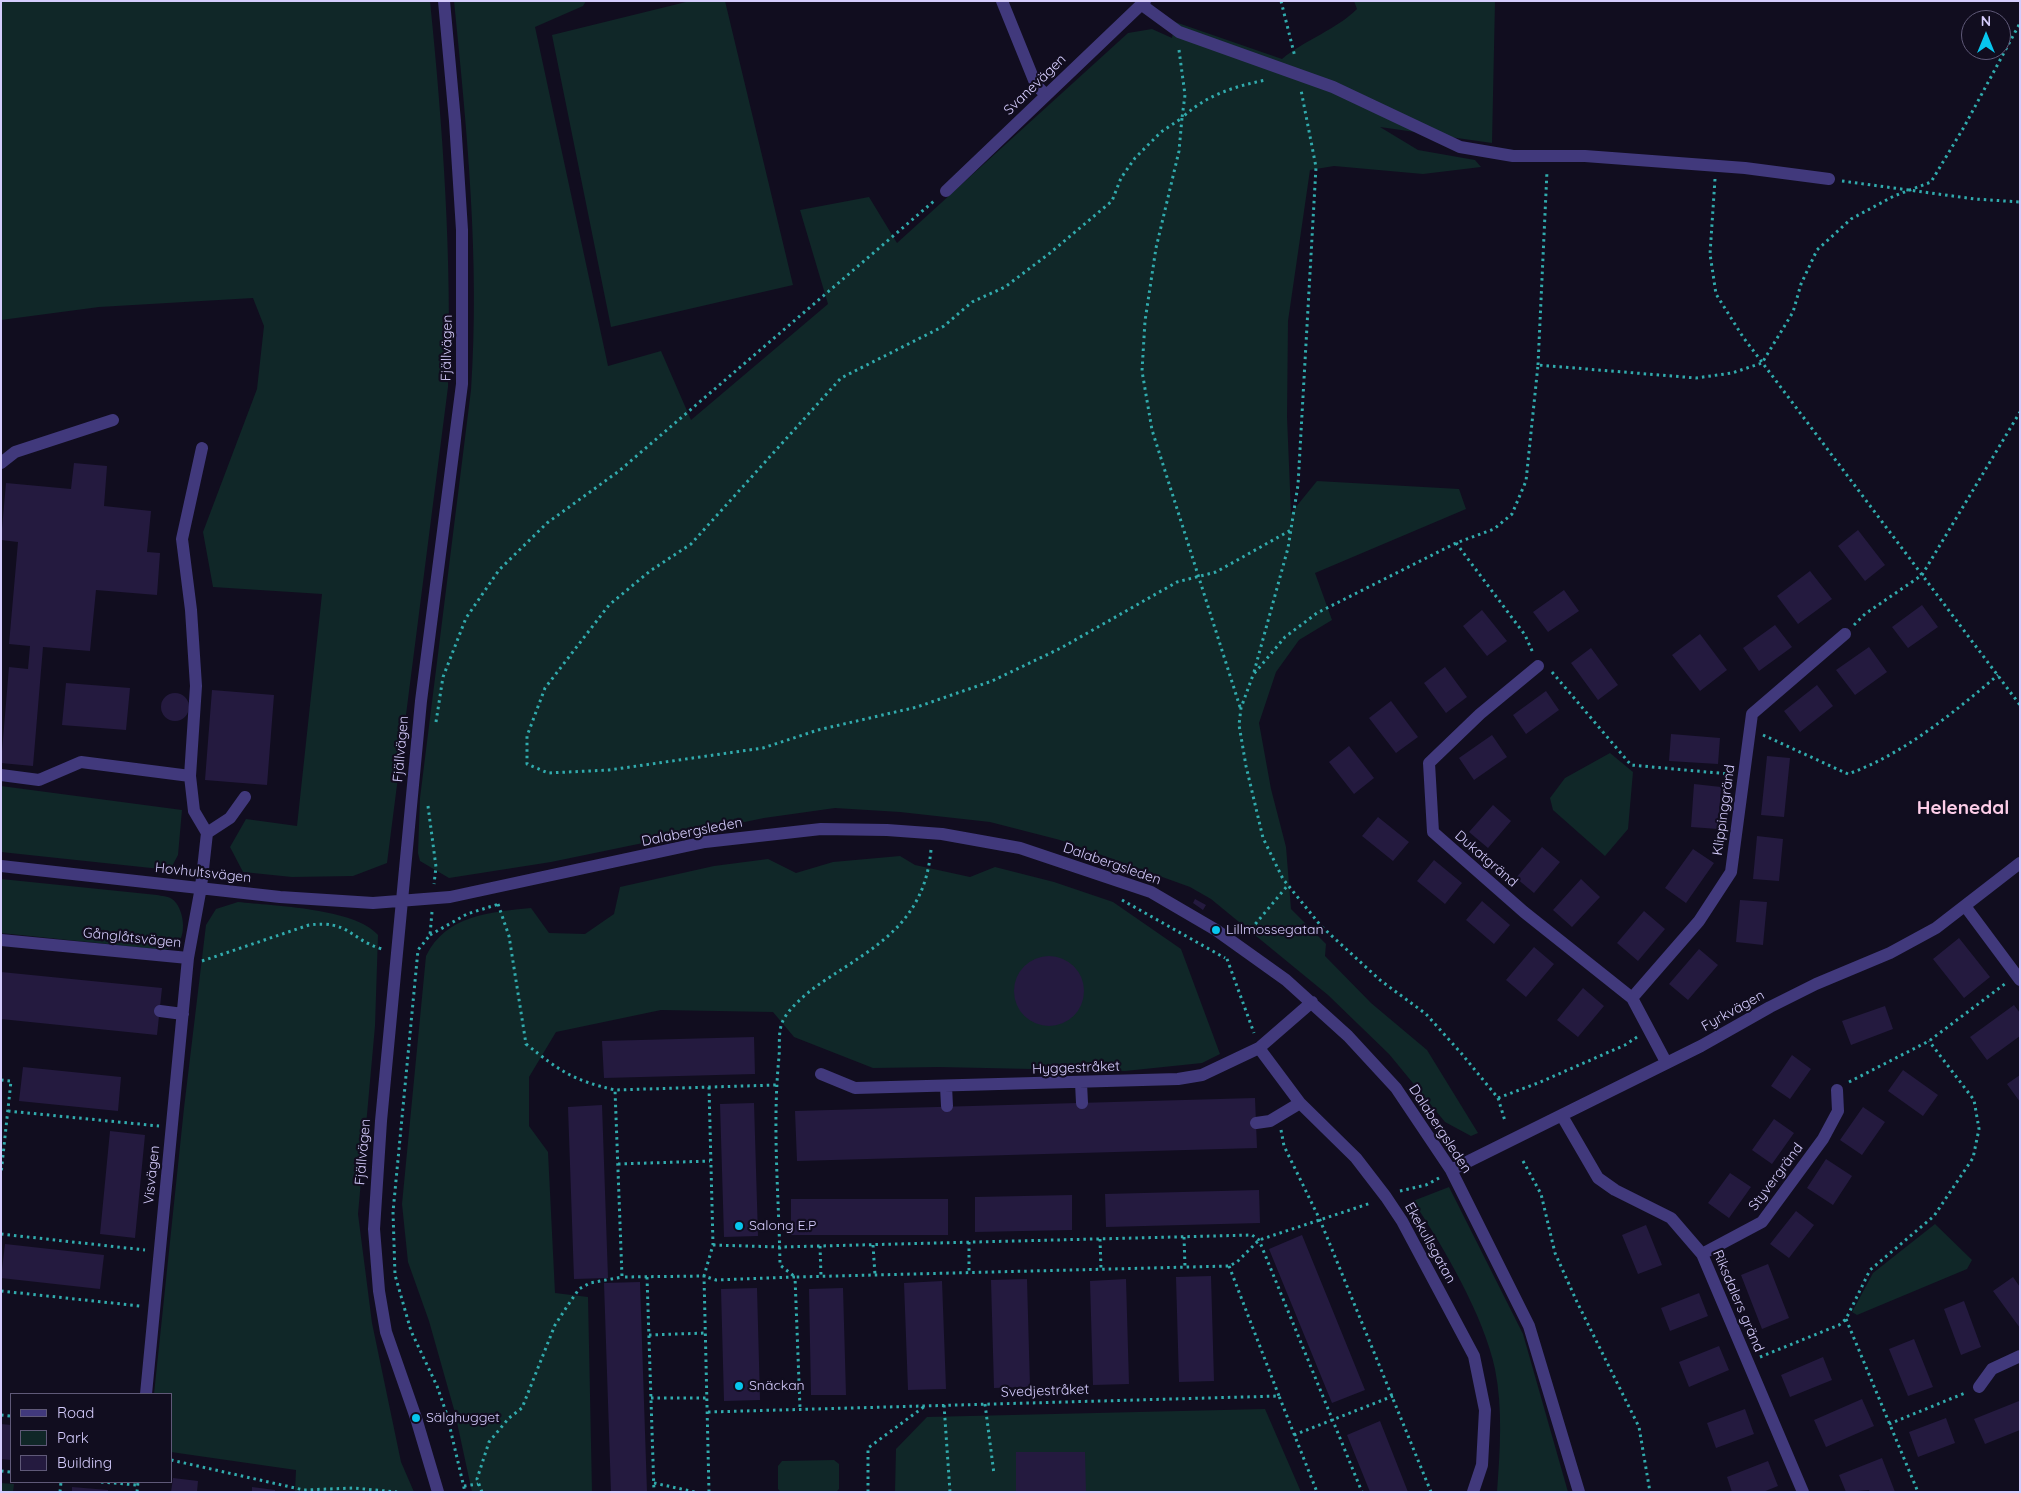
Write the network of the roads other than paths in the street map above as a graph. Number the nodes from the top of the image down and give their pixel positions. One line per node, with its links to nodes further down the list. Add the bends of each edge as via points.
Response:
1 (444, 1): 19 (street, Fjällvägen, via 462,230 462,384 420,701)
2 (1002, 1): 4 (street, via 1036,85)
3 (1143, 3): 4 (street, Svanevägen); 5 (street, via 1179,32 1333,87 1460,147 1513,156 1585,156)
4 (1046, 95): 6 (street, Svanevägen)
5 (1829, 179)
6 (946, 190)
7 (113, 420): 9 (street, via 15,452)
8 (202, 448): 13 (street, via 182,539 196,686)
9 (1, 463)
10 (1845, 634): 24 (street, Klippinggränd, via 1752,714 1731,872 1699,921)
11 (1538, 666): 24 (street, Dukatgränd, via 1480,714 1429,763 1433,832 1524,912)
12 (1, 775): 13 (street, via 39,780 81,762)
13 (190, 776): 15 (street, via 194,811)
14 (245, 797): 15 (street, via 230,818)
15 (207, 833): 18 (street, Gånglåtsvägen)
16 (2020, 863): 20 (street, Fyrkvägen)
17 (1, 866): 18 (street, Hovhultsvägen)
18 (201, 887): 19 (street, Hovhultsvägen, via 280,897); 22 (street, Gånglåtsvägen)
19 (402, 902): 25 (street, Dalabergsleden, via 490,889 706,842 821,829 942,834 1020,848 1166,899 1238,944); 44 (street, Fjällvägen, via 375,1186 375,1256 386,1332)
20 (1964, 906): 23 (street); 29 (street, Fyrkvägen, via 1936,928 1890,953 1816,984)
21 (1, 940): 22 (street, Gånglåtsvägen)
22 (188, 958): 27 (street, Visvägen)
23 (2018, 978)
24 (1632, 998): 29 (street, Dukatgränd)
25 (1312, 1002): 28 (street, Hyggestråket); 39 (street, Dalabergsleden, via 1396,1088)
26 (160, 1012): 27 (street)
27 (183, 1014): 43 (street, Visvägen)
28 (1259, 1048): 31 (street, Hyggestråket, via 1202,1075); 35 (street, Ekekullsgatan)
29 (1666, 1062): 37 (street, Fyrkvägen)
30 (821, 1074): 32 (street, Hyggestråket, via 855,1088)
31 (1081, 1083): 32 (street, Hyggestråket); 34 (street)
32 (946, 1086): 36 (street)
33 (1837, 1090): 40 (street, Styvergränd, via 1838,1111 1823,1139 1762,1222)
34 (1082, 1102)
35 (1300, 1102): 38 (street, via 1270,1121); 45 (street, Ekekullsgatan, via 1356,1158 1386,1197 1474,1356 1485,1410 1482,1465)
36 (947, 1106)
37 (1562, 1116): 39 (street, Fyrkvägen); 40 (street, Riksdalers gränd, via 1598,1178 1671,1218)
38 (1256, 1123)
39 (1451, 1170): 46 (street, Dalabergsleden, via 1529,1326)
40 (1702, 1254): 47 (street, Riksdalers gränd)
41 (2020, 1356): 42 (street, via 1992,1369)
42 (1979, 1387)
43 (146, 1393)
44 (438, 1492)
45 (1473, 1492)
46 (1579, 1492)
47 (1803, 1492)

